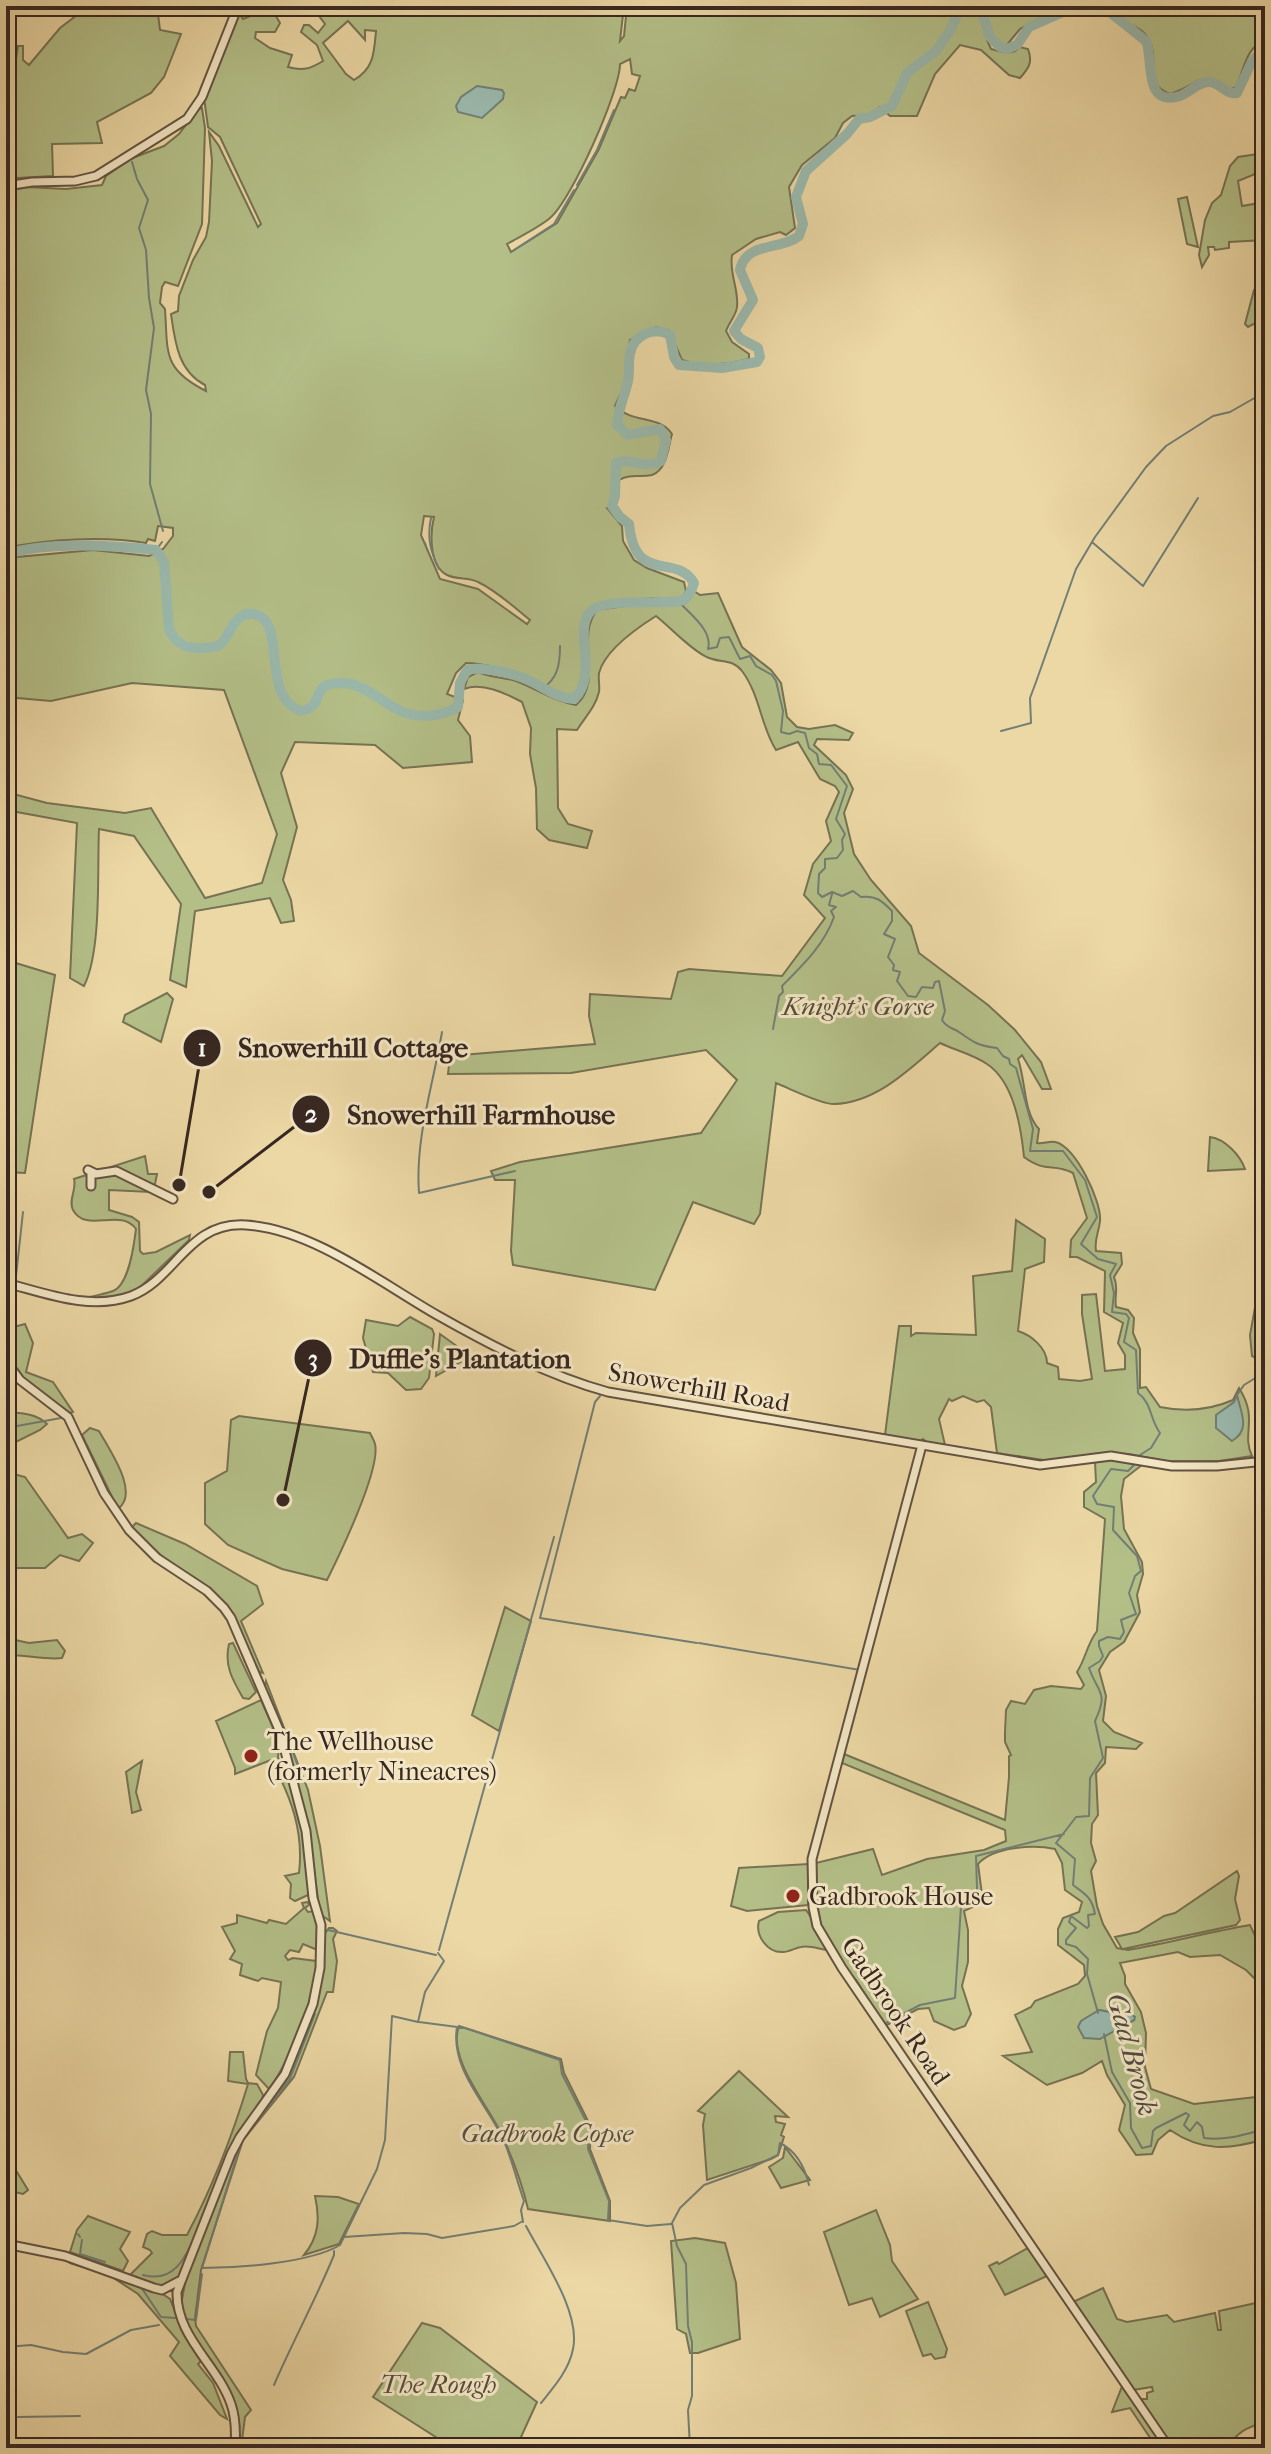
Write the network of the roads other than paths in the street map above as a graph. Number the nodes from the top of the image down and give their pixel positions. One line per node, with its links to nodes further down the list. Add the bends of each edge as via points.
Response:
1 (238, 6): 2 (street, via 202,97 187,119 96,176)
2 (6, 186)
3 (91, 1186): 4 (street, via 90,1172 116,1171)
4 (173, 1199)
5 (6, 1283): 7 (street, Snowerhill Road, via 77,1300 117,1300 145,1289 207,1234 233,1226 269,1229 337,1256 440,1317 586,1386)
6 (6, 1361): 10 (street, via 20,1380 68,1417 104,1493 129,1530 157,1558 214,1597 231,1618 280,1732 306,1831 321,1925 313,2004 285,2074 231,2154)
7 (922, 1445): 8 (street, Snowerhill Road, via 1040,1465 1111,1456 1172,1466); 14 (street, Gadbrook Road, via 816,1841 812,1874 817,1926)
8 (1265, 1461)
9 (6, 2244): 11 (street, via 65,2256)
10 (181, 2279): 11 (street); 12 (street)
11 (162, 2290): 12 (street)
12 (176, 2302): 13 (street, via 185,2329 225,2391)
13 (235, 2448)
14 (1169, 2448)

